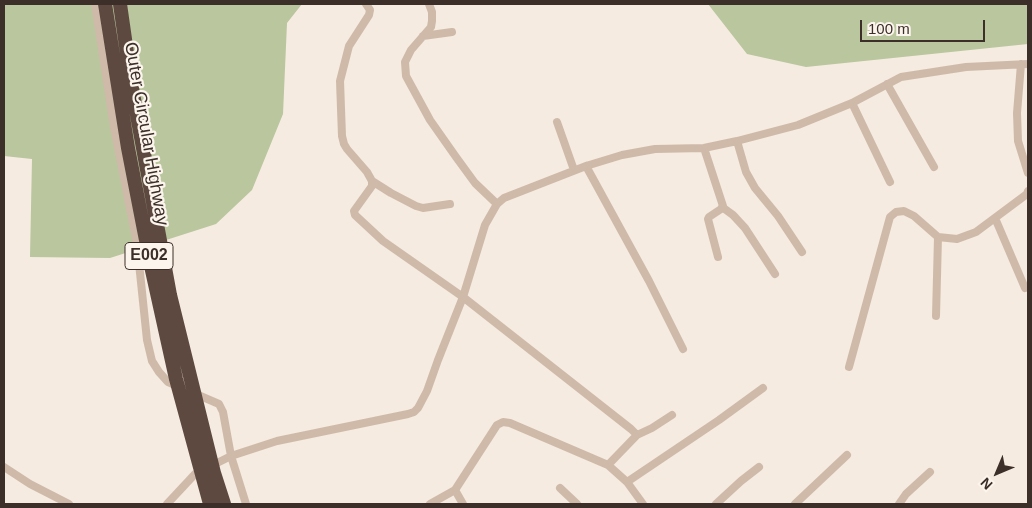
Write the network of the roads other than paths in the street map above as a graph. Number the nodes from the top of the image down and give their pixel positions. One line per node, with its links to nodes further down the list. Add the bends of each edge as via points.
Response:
1 (95, 4): 38 (street, via 137,244 152,361 168,382 218,404 223,412)
2 (105, 4): 48 (highway, Outer Circular Highway / E002, bridge, via 151,266 176,379)
3 (120, 4): 49 (highway, Outer Circular Highway / E002, bridge, via 170,294)
4 (366, 4): 18 (street, via 369,15 350,46 340,81 344,144)
5 (429, 4): 7 (street, via 431,27)
6 (452, 32): 7 (street)
7 (423, 36): 22 (street, via 410,50 405,62 406,76 430,120 456,157 475,183)
8 (1025, 64): 9 (street, via 957,68 901,77); 17 (street, via 1017,113 1018,141)
9 (887, 84): 10 (street); 15 (street)
10 (852, 103): 12 (street, via 798,125); 19 (street)
11 (557, 122): 16 (street)
12 (736, 142): 13 (street); 26 (street, via 755,188)
13 (704, 148): 14 (street, via 622,155); 23 (street)
14 (586, 166): 16 (street); 32 (street)
15 (934, 167)
16 (574, 170): 22 (street, via 504,198)
17 (1028, 173)
18 (372, 181): 21 (street, via 416,206); 30 (street, via 372,186 354,211 355,215 383,241)
19 (890, 182)
20 (1028, 191): 24 (street)
21 (450, 204)
22 (497, 204): 30 (street, via 485,225)
23 (722, 208): 27 (street, via 708,219); 28 (street, via 744,228)
24 (994, 218): 25 (street, via 976,232 957,238); 29 (street)
25 (938, 237): 31 (street); 33 (street, via 904,211 890,217)
26 (802, 252)
27 (718, 257)
28 (775, 274)
29 (1026, 288)
30 (463, 297): 36 (street); 38 (street, via 427,391 414,412 277,441)
31 (936, 316)
32 (683, 349)
33 (849, 366)
34 (763, 388): 43 (street)
35 (672, 415): 36 (street)
36 (637, 435): 39 (street)
37 (847, 455): 56 (street)
38 (231, 456): 47 (street, via 194,474); 50 (street)
39 (608, 465): 43 (street); 45 (street, via 503,422 497,425)
40 (4, 467): 46 (street)
41 (759, 467): 55 (street)
42 (930, 472): 57 (street)
43 (627, 482): 54 (street)
44 (560, 488): 53 (street)
45 (455, 490): 51 (street); 52 (street)
46 (69, 504)
47 (166, 504)
48 (210, 504)
49 (224, 504)
50 (246, 504)
51 (430, 504)
52 (463, 504)
53 (577, 504)
54 (643, 504)
55 (716, 504)
56 (795, 504)
57 (899, 504)

